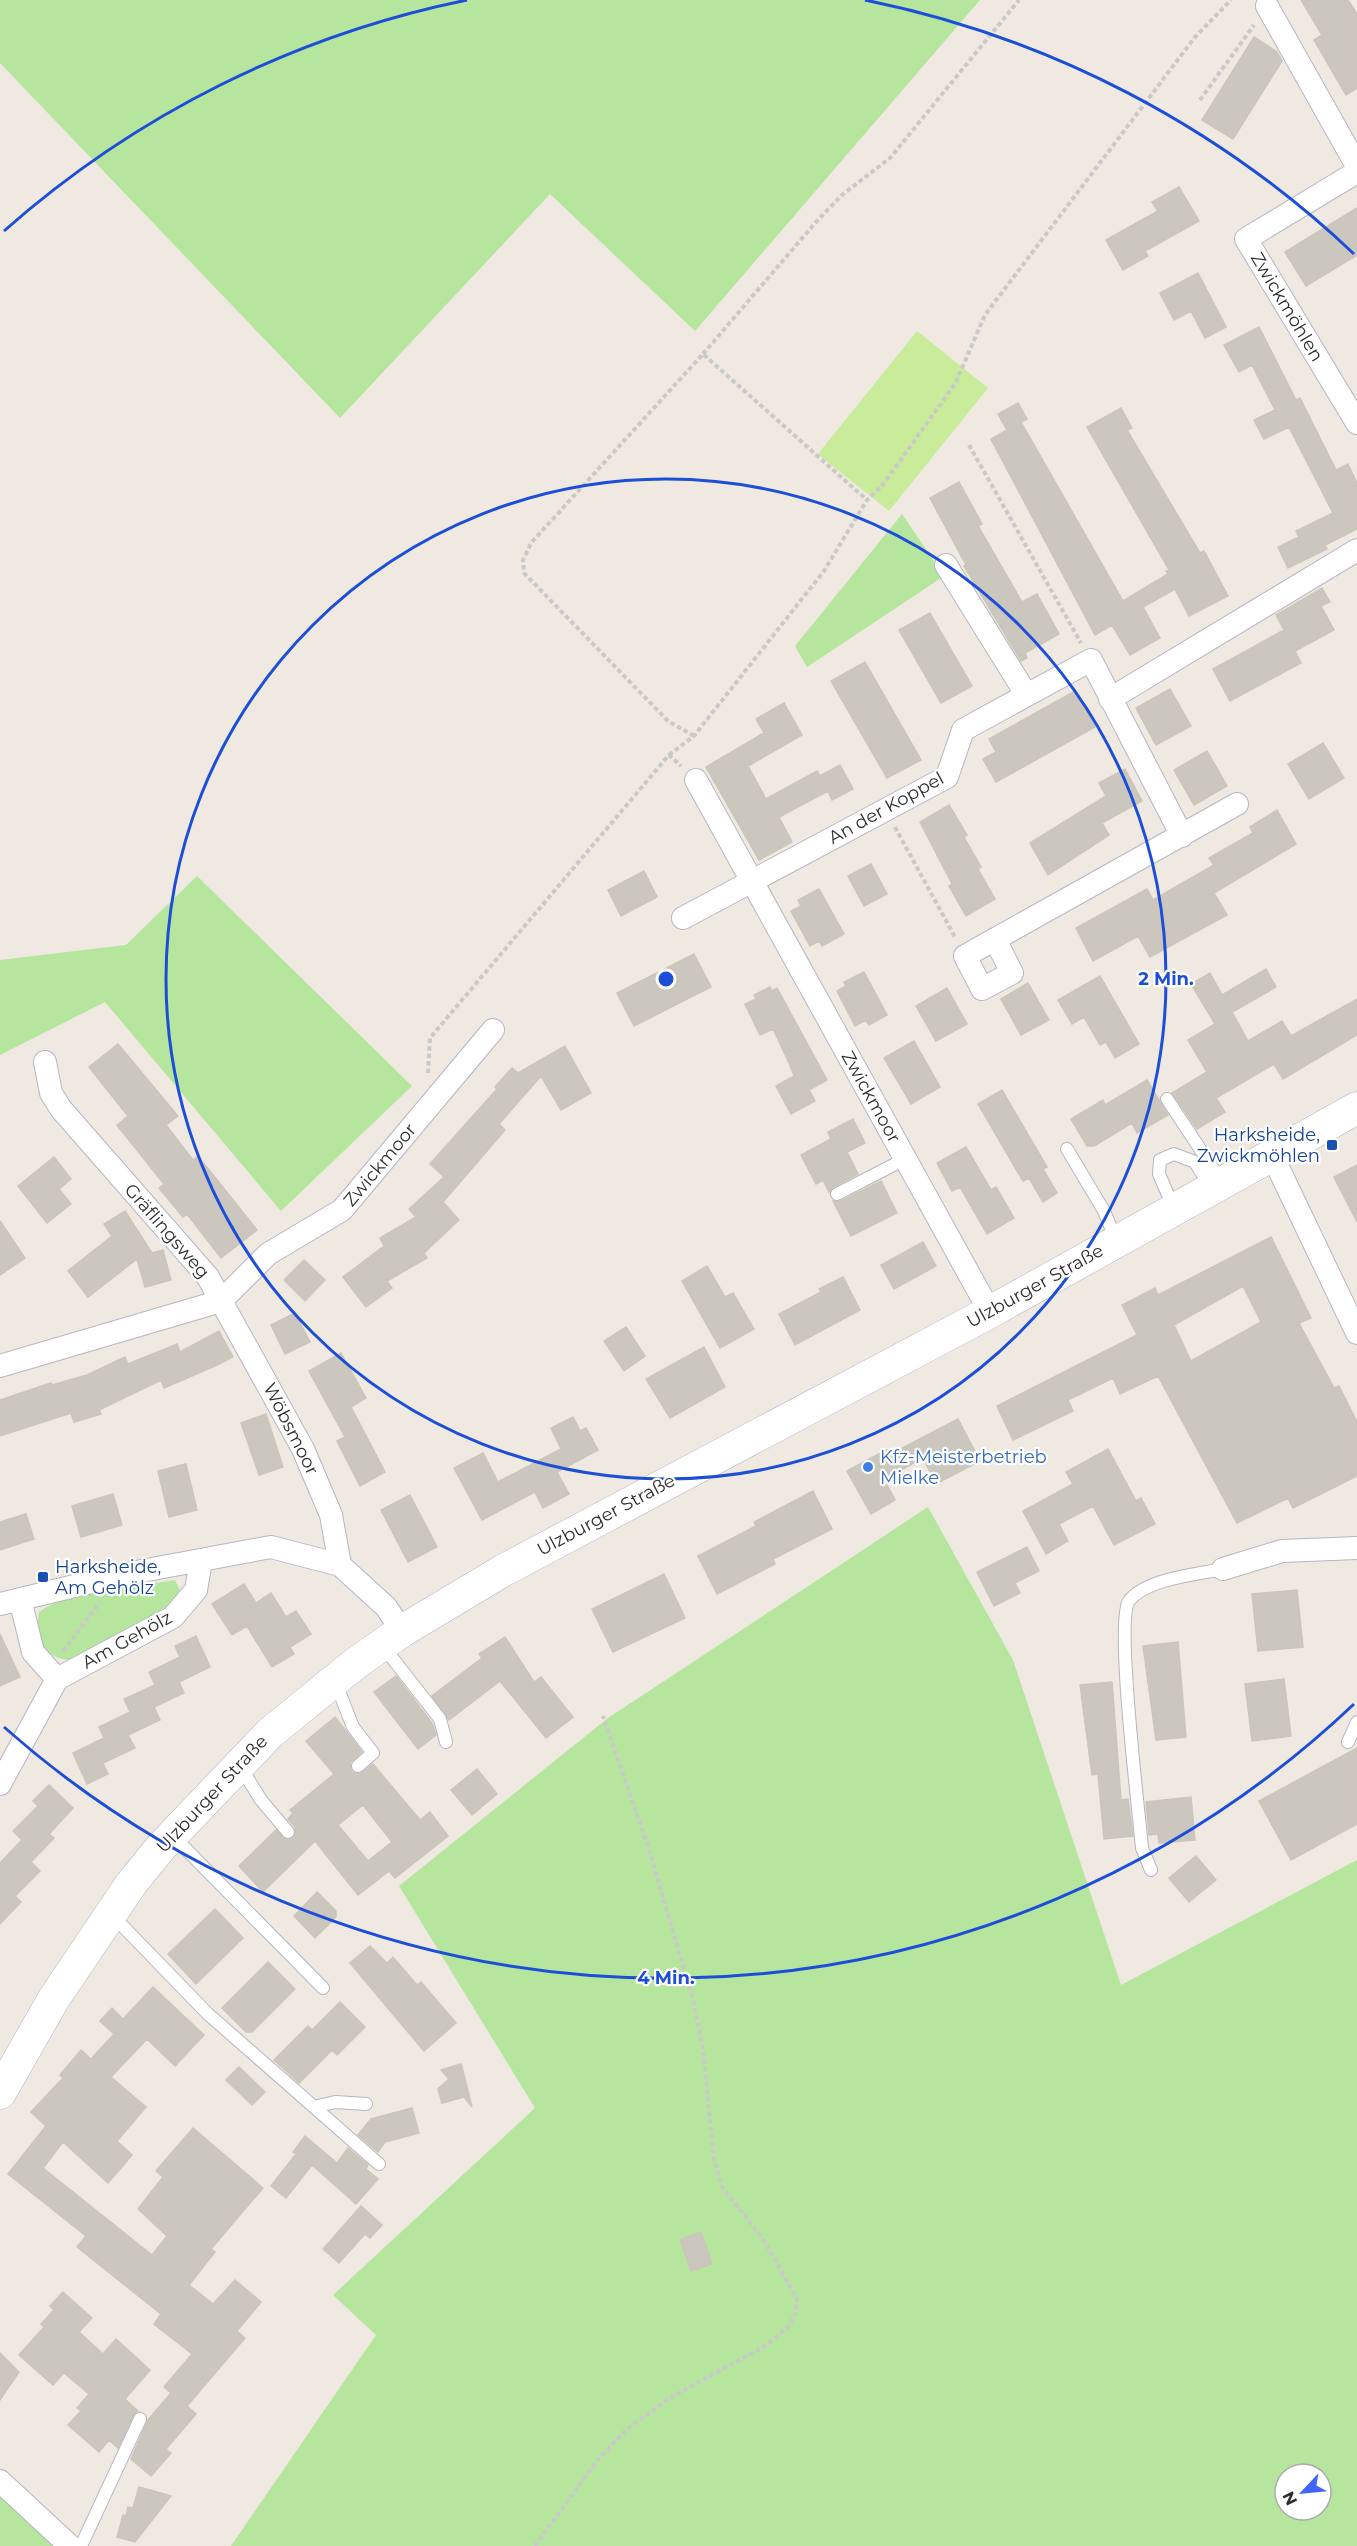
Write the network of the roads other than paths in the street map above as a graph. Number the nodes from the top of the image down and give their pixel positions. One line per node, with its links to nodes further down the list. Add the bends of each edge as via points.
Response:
1 (1267, 6): 2 (street)
2 (1357, 166)
3 (1357, 172): 4 (street, Zwickmöhlen, via 1246,239)
4 (1357, 423)
5 (1357, 550): 8 (street)
6 (946, 565): 7 (street)
7 (1026, 694): 8 (street, An der Koppel, via 1091,660); 12 (street, An der Koppel, via 963,730 947,777)
8 (1110, 699): 11 (street)
9 (696, 780): 12 (street, Zwickmoor)
10 (1237, 804): 11 (street)
11 (1182, 836): 14 (street)
12 (752, 882): 13 (street); 21 (street, Zwickmoor)
13 (683, 918)
14 (995, 939): 14 (street, via 965,956 982,988 1012,973)
15 (493, 1030): 26 (street, Zwickmoor, via 342,1210 268,1254)
16 (45, 1062): 26 (street, Gräflingsweg, via 51,1092 61,1109 208,1277)
17 (1167, 1099): 22 (lane)
18 (1357, 1108): 20 (main road, Ulzburger Straße)
19 (1067, 1149): 25 (lane)
20 (1272, 1155): 22 (main road, Ulzburger Straße); 28 (street)
21 (905, 1159): 23 (lane); 27 (street, Zwickmoor)
22 (1217, 1186): 24 (main road, Ulzburger Straße); 24 (lane, via 1195,1162 1173,1154 1160,1161 1159,1174)
23 (837, 1194)
24 (1174, 1210): 25 (main road, Ulzburger Straße)
25 (1117, 1241): 27 (main road, Ulzburger Straße)
26 (221, 1301): 29 (street, Gräflingsweg); 32 (street, Wöbsmoor, via 303,1449 331,1515)
27 (990, 1311): 35 (main road, Ulzburger Straße, via 504,1569)
28 (1357, 1333)
29 (0, 1366)
30 (1357, 1548): 33 (street, via 1282,1551)
31 (201, 1560): 32 (street, via 272,1547); 34 (street); 36 (street, Am Gehölz, via 196,1590 173,1617)
32 (340, 1565): 35 (street, via 386,1606)
33 (1223, 1569): 46 (lane, via 1148,1586 1128,1602 1125,1614 1126,1679 1142,1848)
34 (10, 1601): 36 (street, via 33,1652)
35 (391, 1638): 37 (main road, Ulzburger Straße); 39 (lane, via 440,1719)
36 (53, 1675): 43 (street)
37 (334, 1680): 41 (main road, Ulzburger Straße, via 270,1733); 42 (lane, via 353,1727 373,1753)
38 (1357, 1722): 40 (lane)
39 (446, 1742)
40 (1348, 1742)
41 (240, 1765): 44 (lane, via 261,1800); 45 (main road, Ulzburger Straße)
42 (358, 1766)
43 (0, 1784)
44 (288, 1832)
45 (172, 1835): 47 (main road, Ulzburger Straße); 48 (lane)
46 (1151, 1870)
47 (111, 1915): 49 (main road, Ulzburger Straße, via 53,2001); 51 (lane, via 208,2014)
48 (322, 1988)
49 (0, 2092)
50 (366, 2103): 51 (lane, via 335,2102)
51 (314, 2107): 52 (lane)
52 (379, 2164)
53 (140, 2419): 56 (lane)
54 (0, 2481): 55 (street)
55 (70, 2546)
56 (81, 2546)

